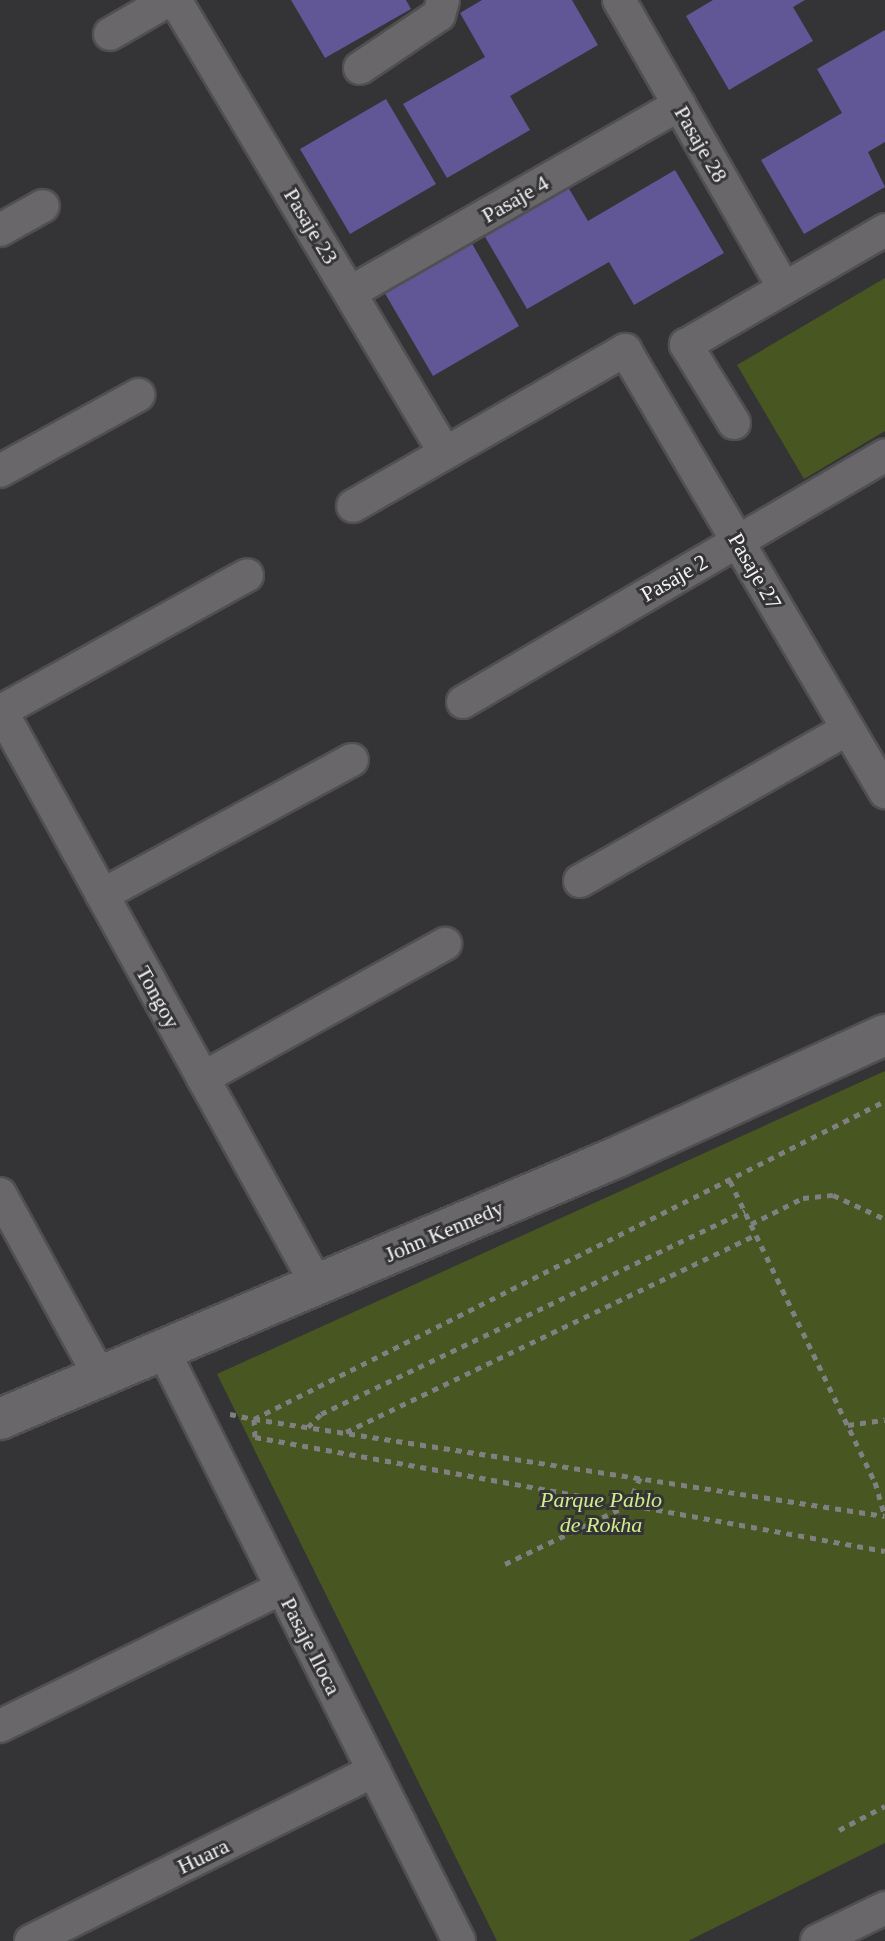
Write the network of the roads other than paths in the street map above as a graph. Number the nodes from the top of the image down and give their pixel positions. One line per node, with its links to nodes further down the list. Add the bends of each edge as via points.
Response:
1 (169, 0): 5 (street)
2 (175, 0): 12 (street, Pasaje 23)
3 (443, 0): 6 (street, via 439,15)
4 (619, 0): 7 (street, Pasaje 28)
5 (110, 34)
6 (360, 68)
7 (679, 105): 11 (street, Pasaje 28); 12 (street, Pasaje 4)
8 (43, 206): 9 (street)
9 (0, 230)
10 (885, 230): 11 (street)
11 (784, 288): 14 (street, via 686,345)
12 (351, 292): 15 (street, Pasaje 23)
13 (138, 395): 17 (street)
14 (734, 423)
15 (445, 453): 18 (street); 19 (street, Pasaje 27, via 625,350)
16 (885, 455): 19 (street, Pasaje 2)
17 (0, 471)
18 (353, 506)
19 (738, 541): 21 (street, Pasaje 2); 23 (street, Pasaje 27)
20 (247, 575): 22 (street)
21 (463, 702)
22 (1, 710): 27 (street, Tongoy)
23 (848, 729): 25 (street, Pasaje 27); 26 (street)
24 (352, 760): 27 (street)
25 (885, 792)
26 (580, 881)
27 (102, 895): 30 (street, Tongoy)
28 (445, 944): 30 (street)
29 (885, 1035): 32 (street, John Kennedy, via 677,1131)
30 (203, 1078): 32 (street, Tongoy)
31 (0, 1194): 34 (street)
32 (317, 1285): 33 (street, John Kennedy)
33 (163, 1350): 34 (street, John Kennedy); 36 (street, Pasaje Iloca)
34 (100, 1377): 35 (street, John Kennedy)
35 (0, 1419)
36 (282, 1588): 37 (street); 38 (street, Pasaje Iloca)
37 (0, 1726)
38 (374, 1771): 40 (street, Huara); 41 (street, Pasaje Iloca)
39 (885, 1908): 42 (street)
40 (31, 1941)
41 (459, 1941)
42 (817, 1941)

